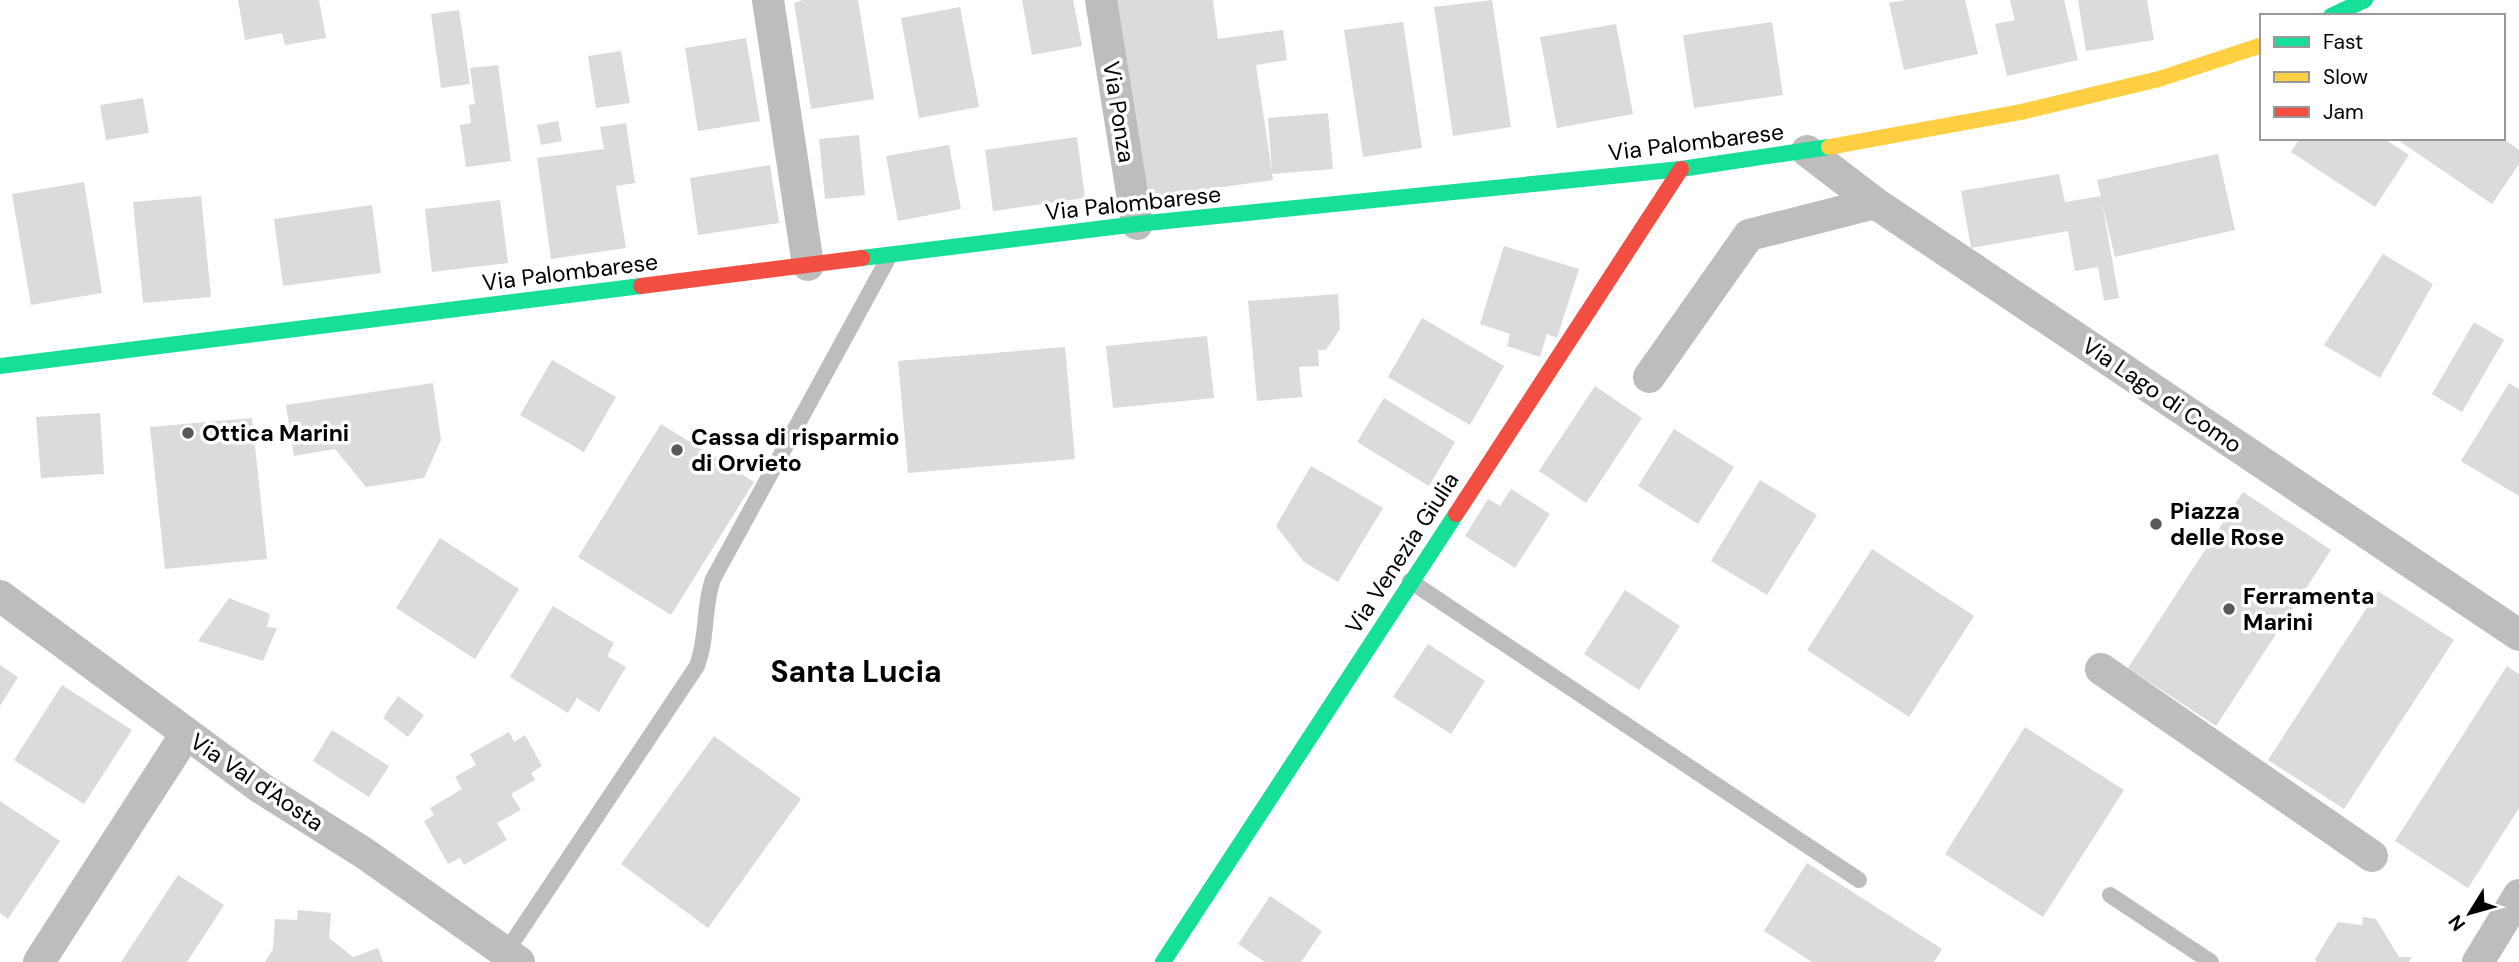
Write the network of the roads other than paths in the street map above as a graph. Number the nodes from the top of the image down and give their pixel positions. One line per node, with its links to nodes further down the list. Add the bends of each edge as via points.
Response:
1 (768, 0): 11 (street)
2 (1101, 0): 9 (street, Via Ponza)
3 (2365, 0): 4 (main road)
4 (2335, 14)
5 (2260, 46): 6 (main road, Via Palombarese, via 2159,79 2081,98)
6 (1807, 151): 7 (main road, Via Palombarese); 8 (street, Via Lago di Como)
7 (1681, 169): 9 (main road, Via Palombarese); 14 (main road, Via Venezia Giulia)
8 (1875, 203): 13 (street, via 1749,235); 16 (street, Via Lago di Como)
9 (1137, 225): 10 (main road, Via Palombarese)
10 (890, 255): 11 (main road, Via Palombarese); 23 (lane, via 713,579 697,666)
11 (808, 265): 12 (main road, Via Palombarese)
12 (0, 366)
13 (1648, 377)
14 (1410, 581): 20 (lane); 25 (main road, Via Venezia Giulia)
15 (0, 596): 18 (street, Via Val d'Aosta)
16 (2519, 635)
17 (2101, 669): 19 (street)
18 (187, 734): 23 (street, Via Val d'Aosta); 24 (street)
19 (2372, 856)
20 (1859, 880)
21 (2110, 895): 26 (lane)
22 (2519, 895): 27 (street)
23 (512, 957)
24 (39, 962)
25 (1163, 962)
26 (2211, 962)
27 (2478, 962)

